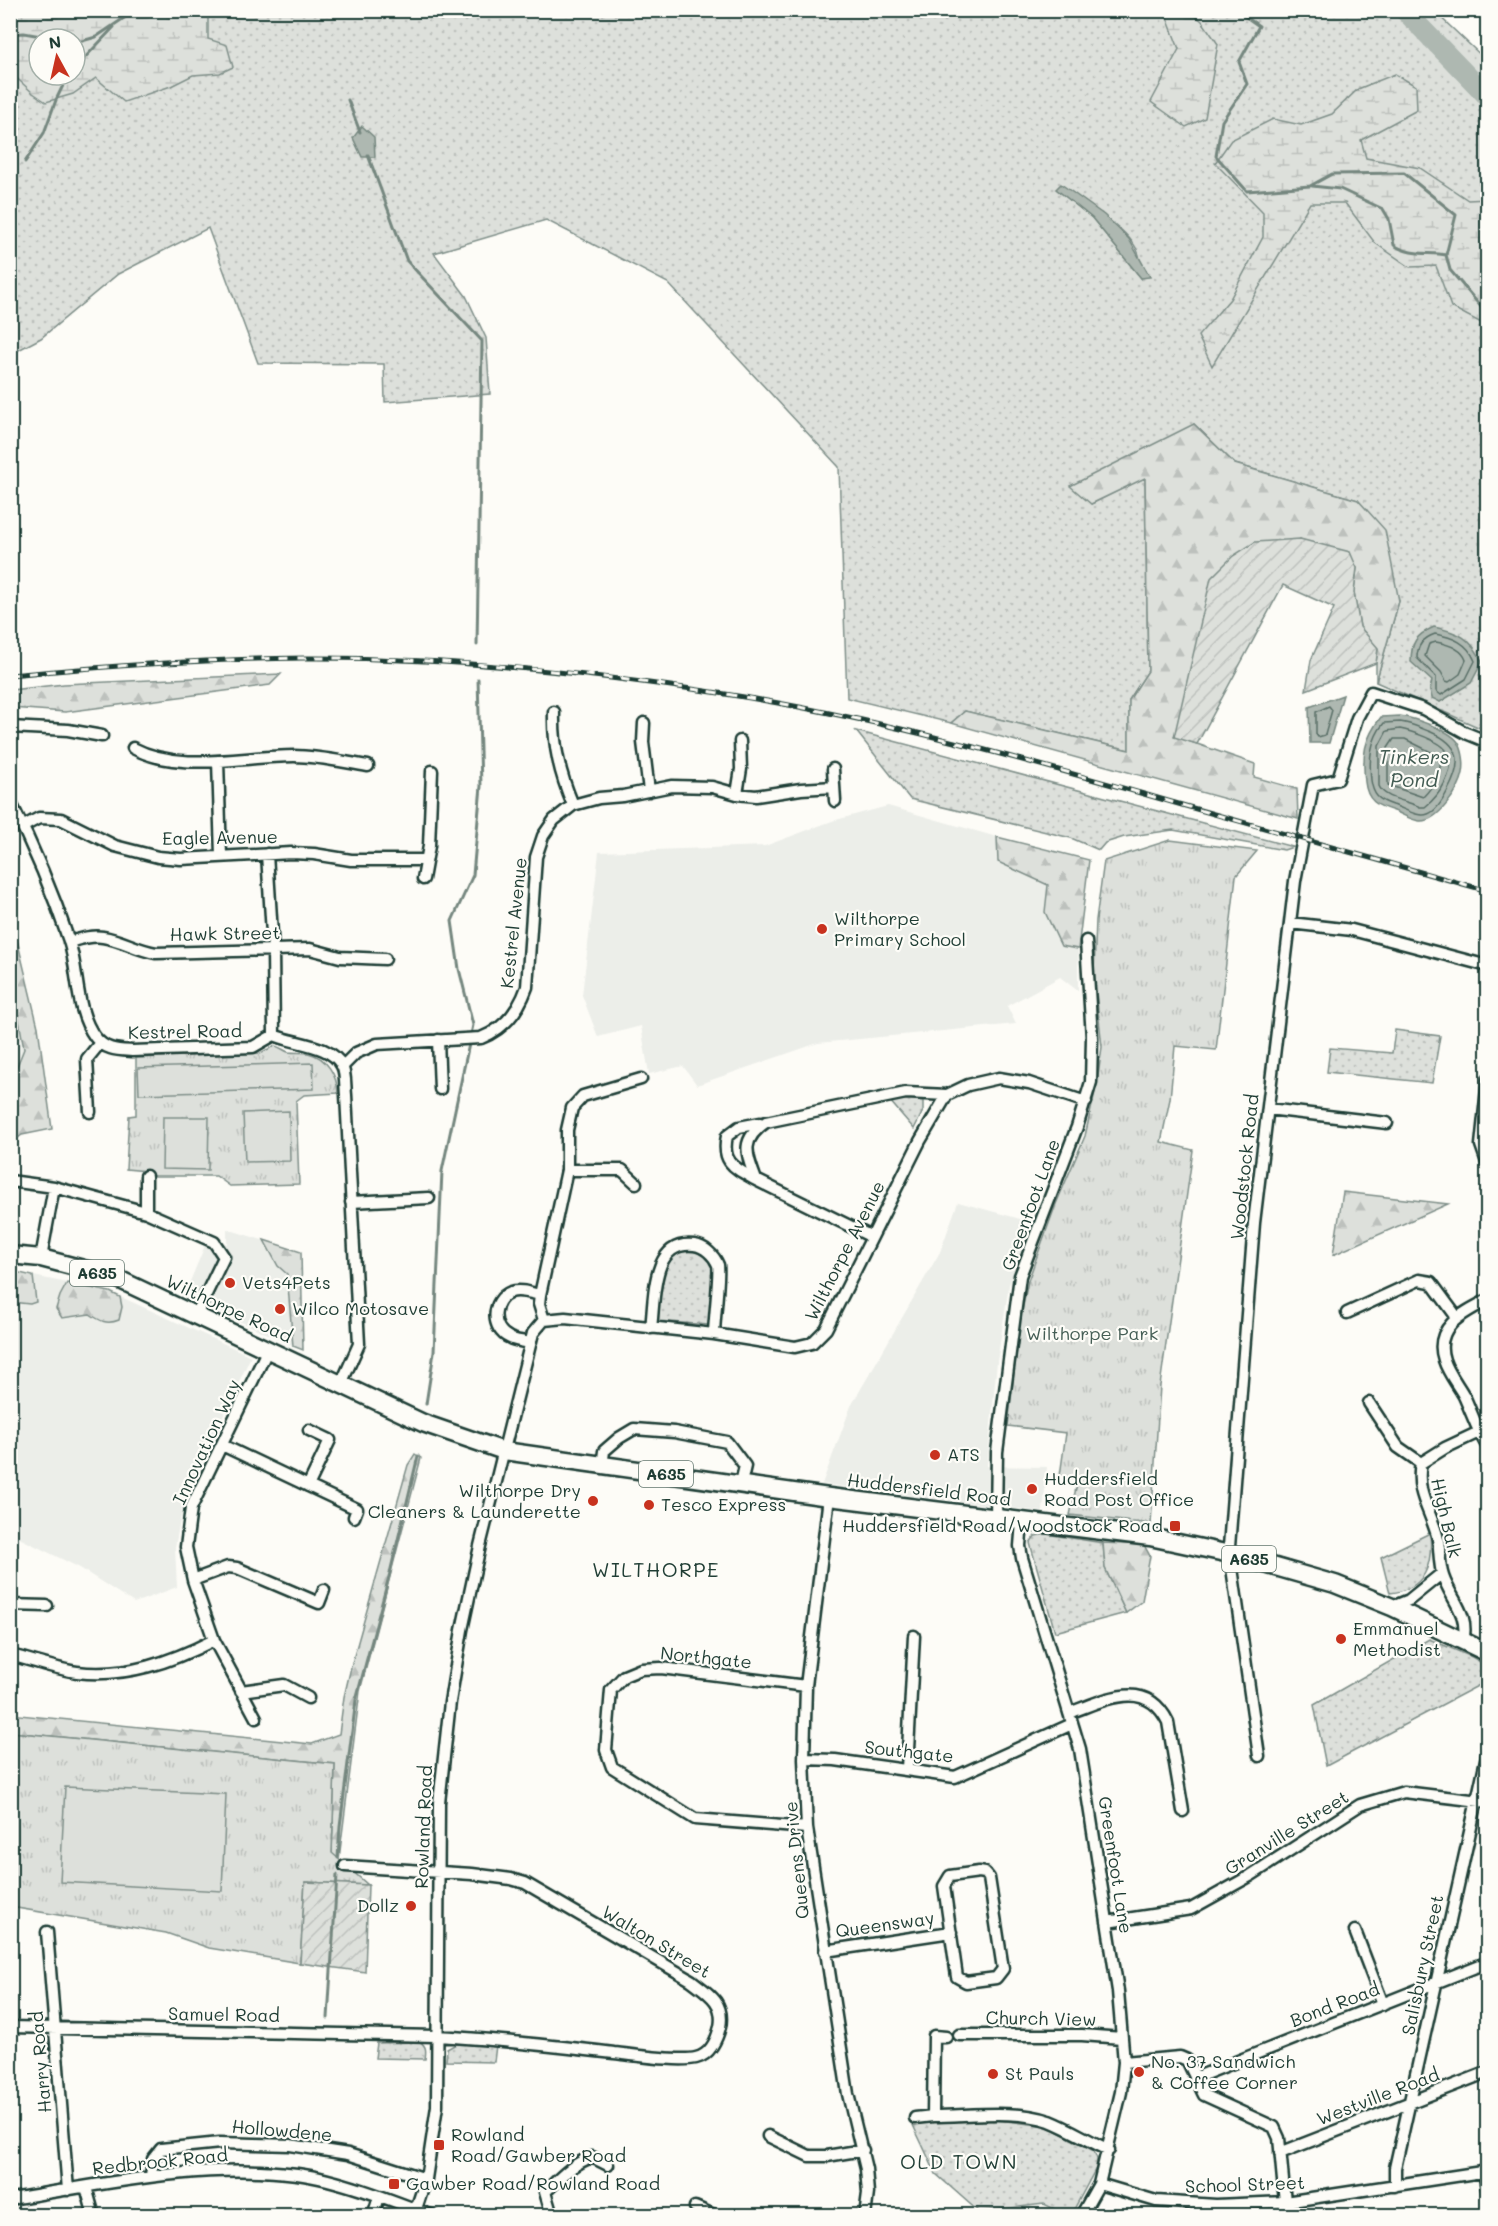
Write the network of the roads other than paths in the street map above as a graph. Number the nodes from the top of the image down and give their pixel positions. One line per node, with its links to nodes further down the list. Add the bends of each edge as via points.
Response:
1 (554, 712): 17 (street, via 556,757)
2 (644, 723): 13 (street, via 642,742)
3 (10, 727): 4 (street)
4 (102, 736)
5 (740, 741): 14 (street)
6 (1488, 742): 23 (street, Woodstock Road, via 1423,709 1371,692 1357,718 1338,779 1313,785 1298,856)
7 (133, 748): 8 (street, via 148,756)
8 (218, 761): 9 (street, via 293,756); 20 (street)
9 (368, 766)
10 (833, 769): 12 (street)
11 (432, 771): 21 (street)
12 (834, 787): 14 (street, Kestrel Avenue, via 756,796); 16 (street)
13 (649, 791): 14 (street, Kestrel Avenue, via 690,785); 17 (street, Kestrel Avenue)
14 (737, 794)
15 (10, 801): 18 (street)
16 (835, 801)
17 (573, 805): 30 (street, Kestrel Avenue, via 554,820 536,857 523,998 510,1018 481,1038)
18 (24, 826): 20 (street, Eagle Avenue, via 39,818 61,819 116,846 158,857); 25 (street)
19 (267, 854): 20 (street, Eagle Avenue); 21 (street, Eagle Avenue); 26 (street)
20 (221, 856)
21 (426, 860): 22 (street)
22 (423, 879)
23 (1290, 923): 28 (street, via 1352,930); 38 (street, Woodstock Road)
24 (1086, 941): 37 (street, Greenfoot Lane, via 1093,1065)
25 (69, 942): 26 (street, Hawk Street, via 102,937 156,952); 31 (street, via 85,1018)
26 (273, 950): 27 (street, Hawk Street, via 310,949 340,957); 29 (street)
27 (384, 959)
28 (1488, 966)
29 (274, 1035): 31 (street, Kestrel Road, via 253,1047 132,1051 113,1050); 32 (street, via 317,1047)
30 (438, 1040): 32 (street, Kestrel Avenue, via 377,1044 356,1053); 35 (street)
31 (100, 1043): 39 (street, via 87,1059 94,1085)
32 (343, 1066): 50 (street)
33 (641, 1079): 43 (street, via 583,1096 572,1108 567,1130)
34 (1487, 1085): 42 (street, via 1481,1145)
35 (440, 1089)
36 (947, 1095): 37 (street, via 999,1078 1029,1083); 40 (street, via 906,1093); 52 (street, Wilthorpe Avenue)
37 (1086, 1102): 79 (street, Greenfoot Lane, via 1020,1276 997,1452)
38 (1268, 1108): 41 (street); 81 (street, Woodstock Road, via 1254,1223)
39 (90, 1112)
40 (766, 1122): 45 (street, via 752,1132 746,1155); 45 (street, via 739,1127 727,1136 725,1146 733,1167)
41 (1387, 1123)
42 (1488, 1165)
43 (567, 1170): 47 (street, via 622,1170); 55 (street)
44 (146, 1176): 51 (street)
45 (756, 1180): 52 (street)
46 (10, 1181): 48 (street)
47 (636, 1183)
48 (54, 1187): 51 (street); 54 (street)
49 (429, 1198): 50 (street)
50 (351, 1202): 65 (street, via 359,1344)
51 (146, 1212): 58 (street, via 214,1242 224,1257)
52 (872, 1237): 62 (street, Wilthorpe Avenue, via 826,1329 812,1342 795,1347)
53 (10, 1256): 54 (highway, Wilthorpe Road / A635)
54 (41, 1258): 58 (highway, Wilthorpe Road / A635, via 114,1278)
55 (540, 1295): 60 (street); 63 (street, via 511,1292 495,1311 503,1334)
56 (1488, 1300): 59 (street)
57 (1347, 1313): 59 (street, via 1425,1280 1431,1282)
58 (196, 1315): 64 (highway, Wilthorpe Road / A635)
59 (1456, 1316): 69 (street, via 1441,1346 1444,1362 1466,1399)
60 (544, 1320): 61 (street, Wilthorpe Avenue, via 565,1318); 63 (street)
61 (651, 1328): 62 (street, Wilthorpe Avenue); 62 (street, via 660,1262 670,1250 684,1244 700,1246 718,1266)
62 (714, 1334)
63 (529, 1343): 72 (street)
64 (268, 1349): 65 (highway, Wilthorpe Road / A635); 70 (street, Innovation Way)
65 (341, 1384): 67 (highway, Wilthorpe Road / A635)
66 (1369, 1403): 73 (street, via 1398,1447)
67 (423, 1423): 72 (highway, Huddersfield Road / A635)
68 (309, 1430): 76 (street, via 330,1440)
69 (1479, 1432): 71 (street); 73 (street, High Balk)
70 (222, 1445): 76 (street); 83 (street, Innovation Way, via 191,1508 186,1547)
71 (1488, 1447)
72 (504, 1451): 74 (highway, Huddersfield Road / A635); 106 (street, Rowland Road, via 455,1665 440,1794)
73 (1421, 1463): 82 (street, High Balk, via 1419,1487 1435,1527)
74 (602, 1466): 75 (highway, Huddersfield Road / A635); 75 (street, via 604,1451 634,1429 674,1432 727,1442 745,1466)
75 (741, 1484): 77 (highway, Huddersfield Road / A635)
76 (308, 1486): 78 (street, via 357,1509)
77 (829, 1497): 79 (highway, Huddersfield Road / A635); 93 (street, Queens Drive)
78 (354, 1516)
79 (996, 1518): 80 (highway, Huddersfield Road / A635)
80 (1022, 1522): 81 (highway, Huddersfield Road / A635, via 1150,1538); 97 (street, Greenfoot Lane, via 1022,1557)
81 (1230, 1554): 87 (highway, Huddersfield Road / A635, via 1335,1584); 99 (street, Woodstock Road)
82 (1441, 1574): 87 (street, High Balk, via 1409,1600); 90 (street, High Balk, via 1462,1614 1466,1629)
83 (193, 1580): 84 (street, via 228,1567 319,1603); 89 (street, Innovation Way)
84 (324, 1590)
85 (10, 1605): 86 (street)
86 (46, 1606)
87 (1392, 1607): 90 (highway, Huddersfield Road / A635)
88 (914, 1636): 101 (street)
89 (214, 1640): 92 (street, via 147,1668 114,1673 77,1672); 94 (street, Innovation Way)
90 (1463, 1641): 91 (highway, Huddersfield Road / A635)
91 (1488, 1653)
92 (10, 1655)
93 (806, 1686): 100 (street, Queens Drive); 104 (street, Northgate, via 661,1668 641,1670 624,1676 611,1690 606,1750 612,1767 695,1820)
94 (241, 1691): 95 (street, via 284,1685); 96 (street, Innovation Way)
95 (308, 1698)
96 (256, 1718)
97 (1070, 1719): 101 (street, Southgate, via 955,1777); 103 (street, Southgate, via 1102,1701 1128,1695 1152,1700 1168,1722); 107 (street, Greenfoot Lane, via 1080,1749)
98 (1488, 1752): 102 (street, Salisbury Street)
99 (1259, 1756)
100 (804, 1759): 101 (street, Southgate); 104 (street, Queens Drive)
101 (907, 1770)
102 (1482, 1801): 107 (street, Granville Street, via 1404,1792 1360,1805 1191,1909); 113 (street, Salisbury Street)
103 (1183, 1811)
104 (807, 1828): 111 (street, Queens Drive)
105 (345, 1866): 106 (street, Walton Street)
106 (438, 1872): 118 (street, Rowland Road); 118 (street, Walton Street, via 496,1876 525,1883 691,1980 713,1996 720,2009 720,2024 712,2047 698,2058)
107 (1107, 1922): 120 (street, Greenfoot Lane)
108 (1355, 1931): 114 (street)
109 (47, 1932): 116 (street, Harry Road)
110 (951, 1932): 110 (street, Queensway, via 944,1886 950,1876 986,1873 1003,1969 996,1978 966,1982 957,1977); 111 (street, Queensway)
111 (825, 1951): 128 (street, Queens Drive, via 848,2094)
112 (1488, 1962): 113 (street, Bond Road)
113 (1436, 1983): 114 (street, Bond Road); 124 (street, Salisbury Street)
114 (1383, 2004): 123 (street, Bond Road)
115 (10, 2027): 116 (street, Samuel Road)
116 (54, 2027): 118 (street, Samuel Road); 138 (street, Harry Road)
117 (959, 2035): 120 (street, Church View)
118 (436, 2036): 134 (street, Rowland Road, via 437,2106)
119 (946, 2037): 125 (street, via 934,2036)
120 (1122, 2038): 121 (street, Greenfoot Lane)
121 (1124, 2062): 123 (street, via 1180,2057 1187,2060); 129 (street, Greenfoot Lane)
122 (1488, 2072): 124 (street, Westville Road)
123 (1195, 2078): 130 (street, via 1204,2095 1274,2127)
124 (1410, 2102): 130 (street, Westville Road); 136 (street, Salisbury Street, via 1395,2168)
125 (933, 2116): 126 (street); 129 (street, via 981,2114 1049,2121)
126 (915, 2118)
127 (768, 2136): 128 (street, via 809,2156)
128 (863, 2150): 151 (street, Queens Drive, via 868,2193)
129 (1109, 2150): 135 (street, Greenfoot Lane)
130 (1281, 2153): 142 (street)
131 (608, 2165): 149 (street, via 592,2157 560,2178 545,2192)
132 (1486, 2171): 136 (street, School Street); 139 (street)
133 (152, 2176): 134 (street, Hollowdene, via 153,2159 160,2150 220,2143 290,2145 348,2154); 137 (street, Redbrook Road); 140 (street, Redbrook Road, via 239,2170 299,2174)
134 (426, 2179): 144 (street, Rowland Road)
135 (1099, 2184): 145 (street, School Street, via 1156,2201); 152 (street, Greenfoot Lane)
136 (1395, 2186): 142 (street, School Street)
137 (86, 2187): 138 (street, Redbrook Road); 146 (street)
138 (68, 2190): 141 (street, Redbrook Road)
139 (1488, 2194)
140 (379, 2197): 144 (street, Redbrook Road); 147 (street)
141 (10, 2199)
142 (1285, 2202): 145 (street, School Street)
143 (695, 2207): 150 (street)
144 (416, 2209): 148 (street, Redbrook Road)
145 (1217, 2210)
146 (94, 2216)
147 (373, 2216)
148 (433, 2216)
149 (552, 2216)
150 (716, 2216)
151 (865, 2216)
152 (1082, 2216)

